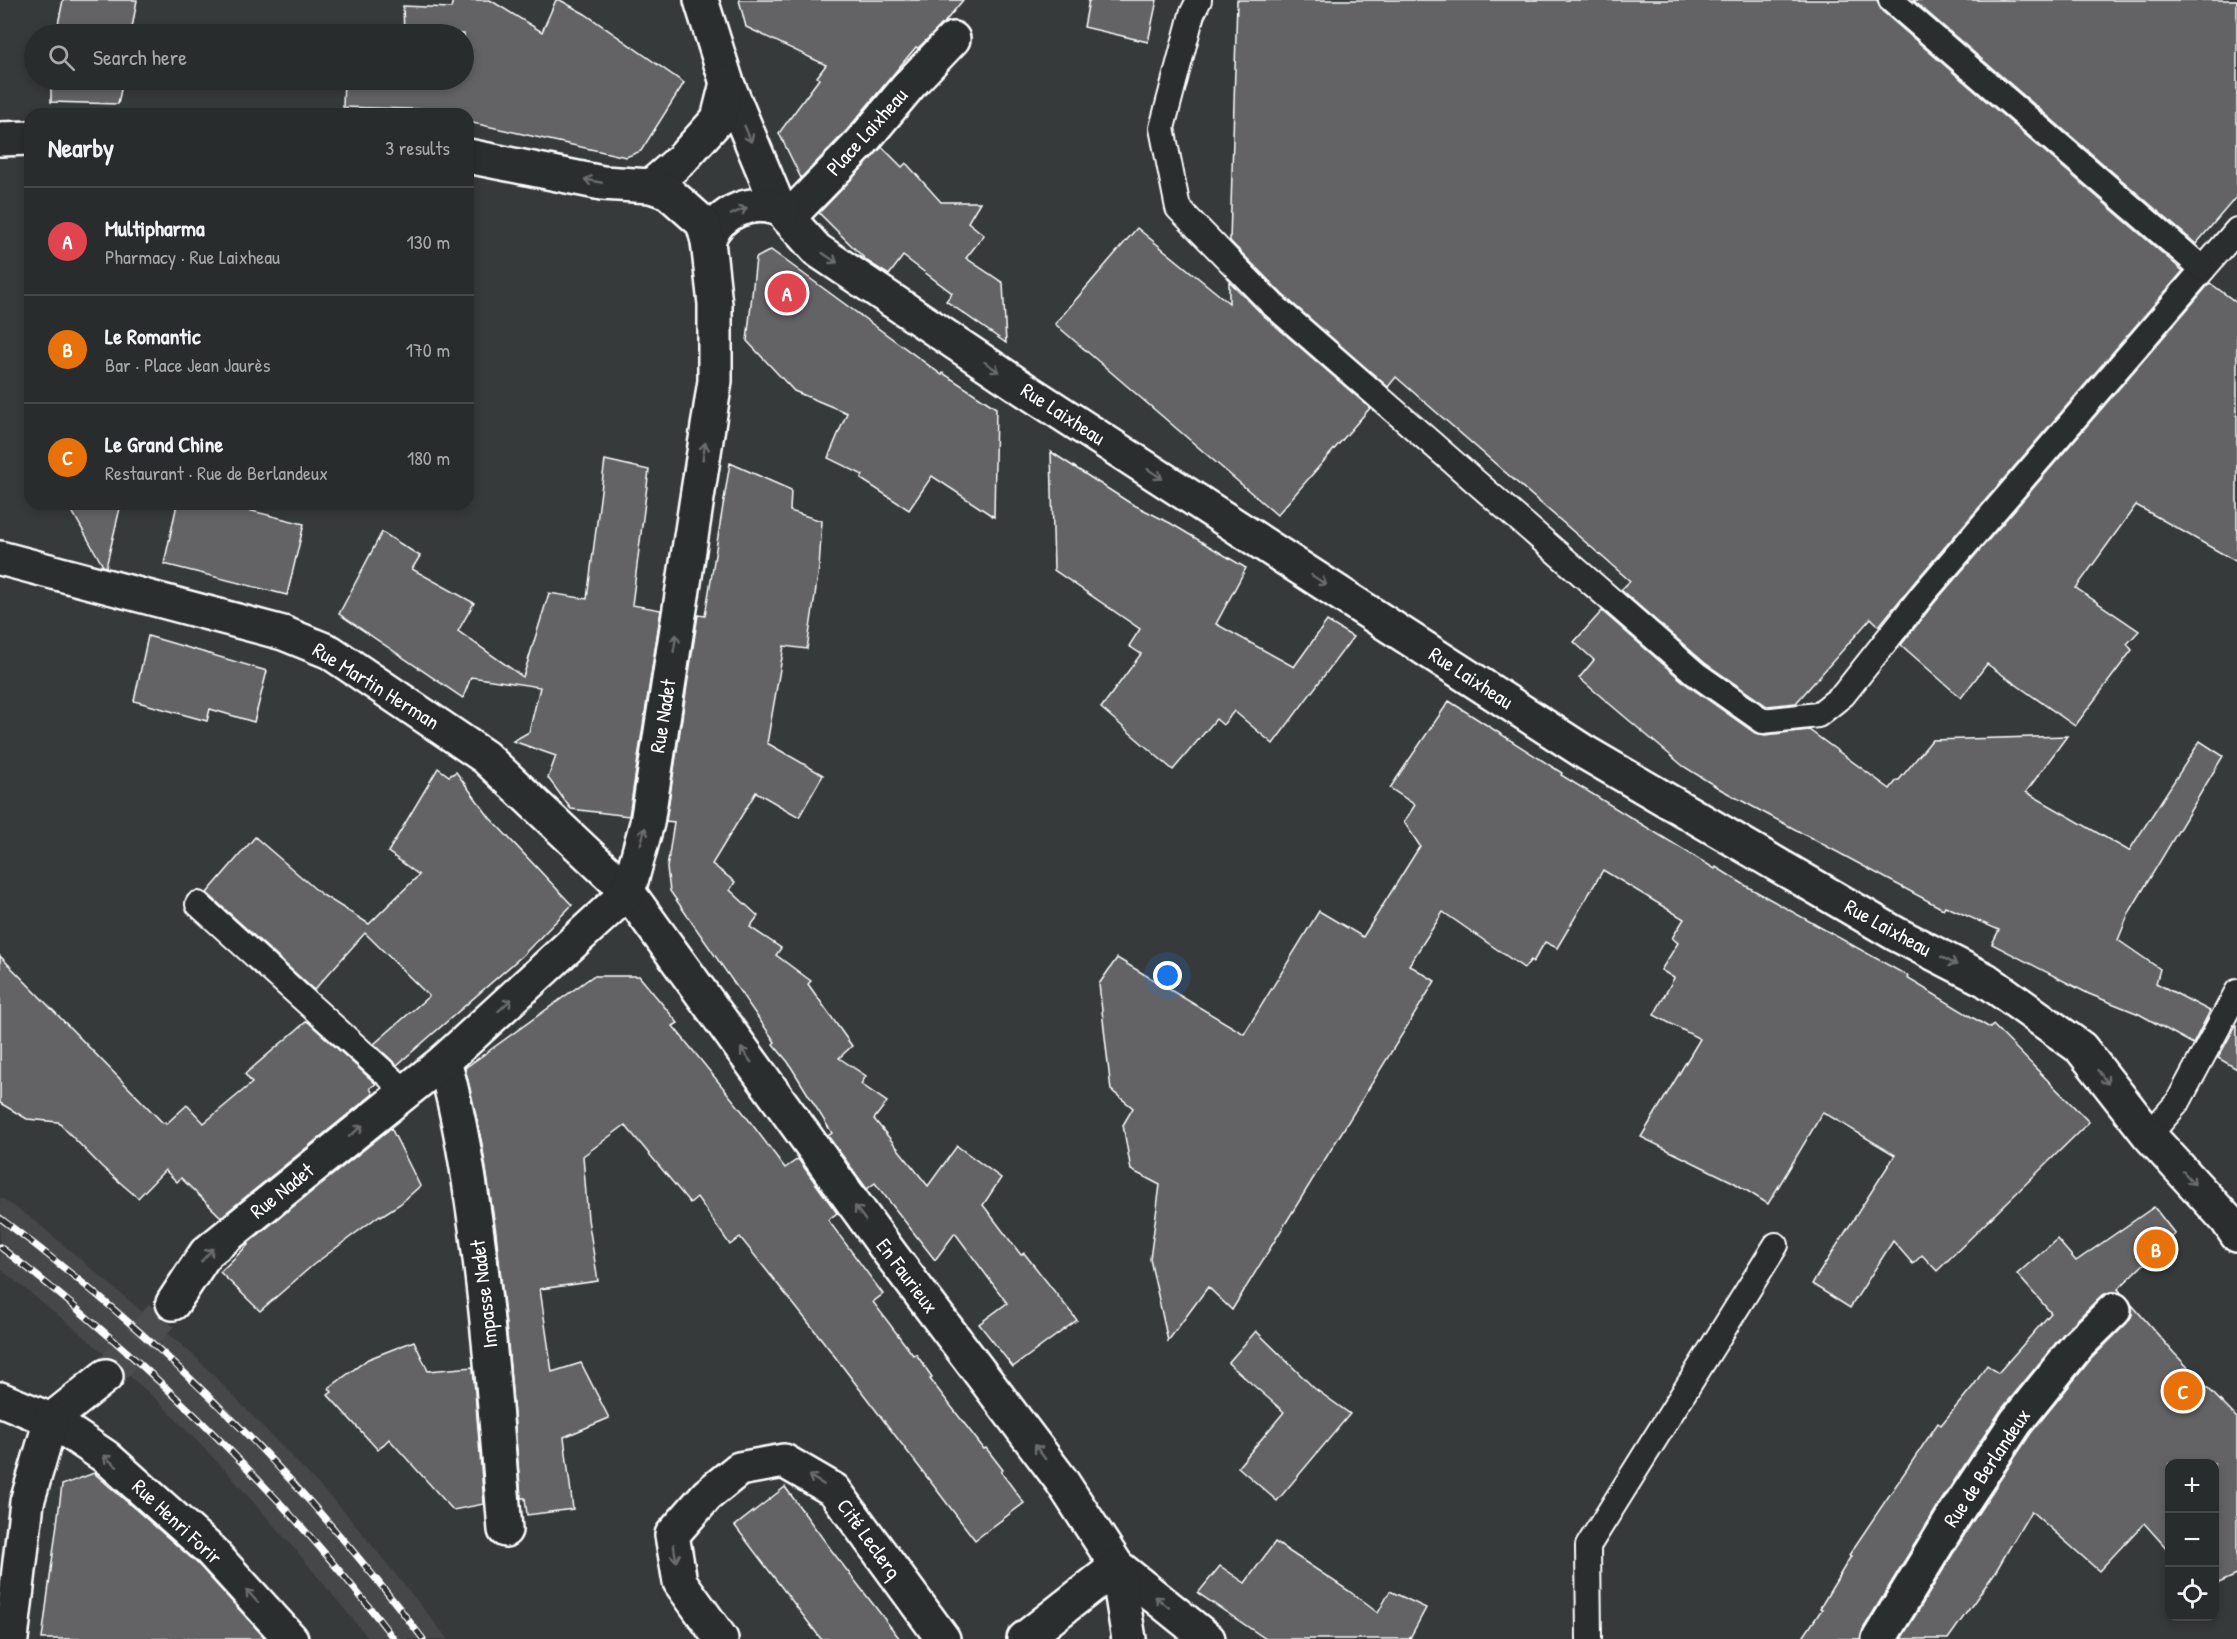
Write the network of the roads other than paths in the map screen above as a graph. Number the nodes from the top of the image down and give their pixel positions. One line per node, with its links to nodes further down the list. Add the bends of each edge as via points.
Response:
1 (701, 0): 5 (street)
2 (1199, 0): 13 (lane, via 1162,128 1178,208 1281,311 1696,674 1763,721 1818,715 1844,695 1924,593)
3 (1891, 0): 13 (lane)
4 (953, 39): 10 (street, Place Laixheau, via 861,142)
5 (727, 84): 9 (street, via 718,119); 10 (street, one-way to 10)
6 (24, 138): 7 (street)
7 (0, 139)
8 (474, 157): 9 (street, one-way to 8, via 602,183)
9 (651, 186): 12 (street, via 668,192 703,223)
10 (785, 215): 12 (street, one-way to 10, via 722,219 741,208 772,206); 20 (street, Rue Laixheau, one-way to 20, via 817,250 1586,753 1896,934 1986,980 2080,1048)
11 (2237, 230): 13 (lane)
12 (708, 241): 15 (street, Rue Nadet, one-way to 12, via 647,823 715,381 715,303)
13 (2203, 269)
14 (0, 558): 15 (street, Rue Martin Herman, via 283,633 330,652 485,757)
15 (628, 892): 18 (street, Rue Nadet, one-way to 15); 29 (street, En Faurieux, one-way to 15, via 1061,1480 888,1252)
16 (198, 904): 19 (lane)
17 (2237, 992): 20 (lane, via 2178,1102)
18 (444, 1061): 19 (street, Rue Nadet); 28 (street, Impasse Nadet, via 467,1163 487,1310)
19 (405, 1091): 23 (street, Rue Nadet, one-way to 19, via 206,1253)
20 (2149, 1135): 21 (street, Rue Laixheau, one-way to 21)
21 (2237, 1235)
22 (1776, 1245): 37 (lane, via 1588,1546)
23 (173, 1303)
24 (2114, 1310): 38 (street, Rue de Berlandeux, via 2077,1346 2016,1422)
25 (106, 1376): 27 (street)
26 (0, 1399): 27 (street, Rue Henri Forir)
27 (51, 1420): 30 (street, via 27,1502); 31 (street, Rue Henri Forir, one-way to 27, via 210,1550 106,1457)
28 (505, 1530)
29 (1117, 1566): 34 (street); 35 (street); 36 (street, En Faurieux, one-way to 29)
30 (11, 1639)
31 (291, 1639)
32 (721, 1639): 33 (street, Cité Leclerq, one-way to 32, via 834,1490 784,1461 739,1469 707,1495 672,1535 680,1582)
33 (943, 1639)
34 (1024, 1639)
35 (1129, 1639)
36 (1208, 1639)
37 (1589, 1639)
38 (1879, 1639)

